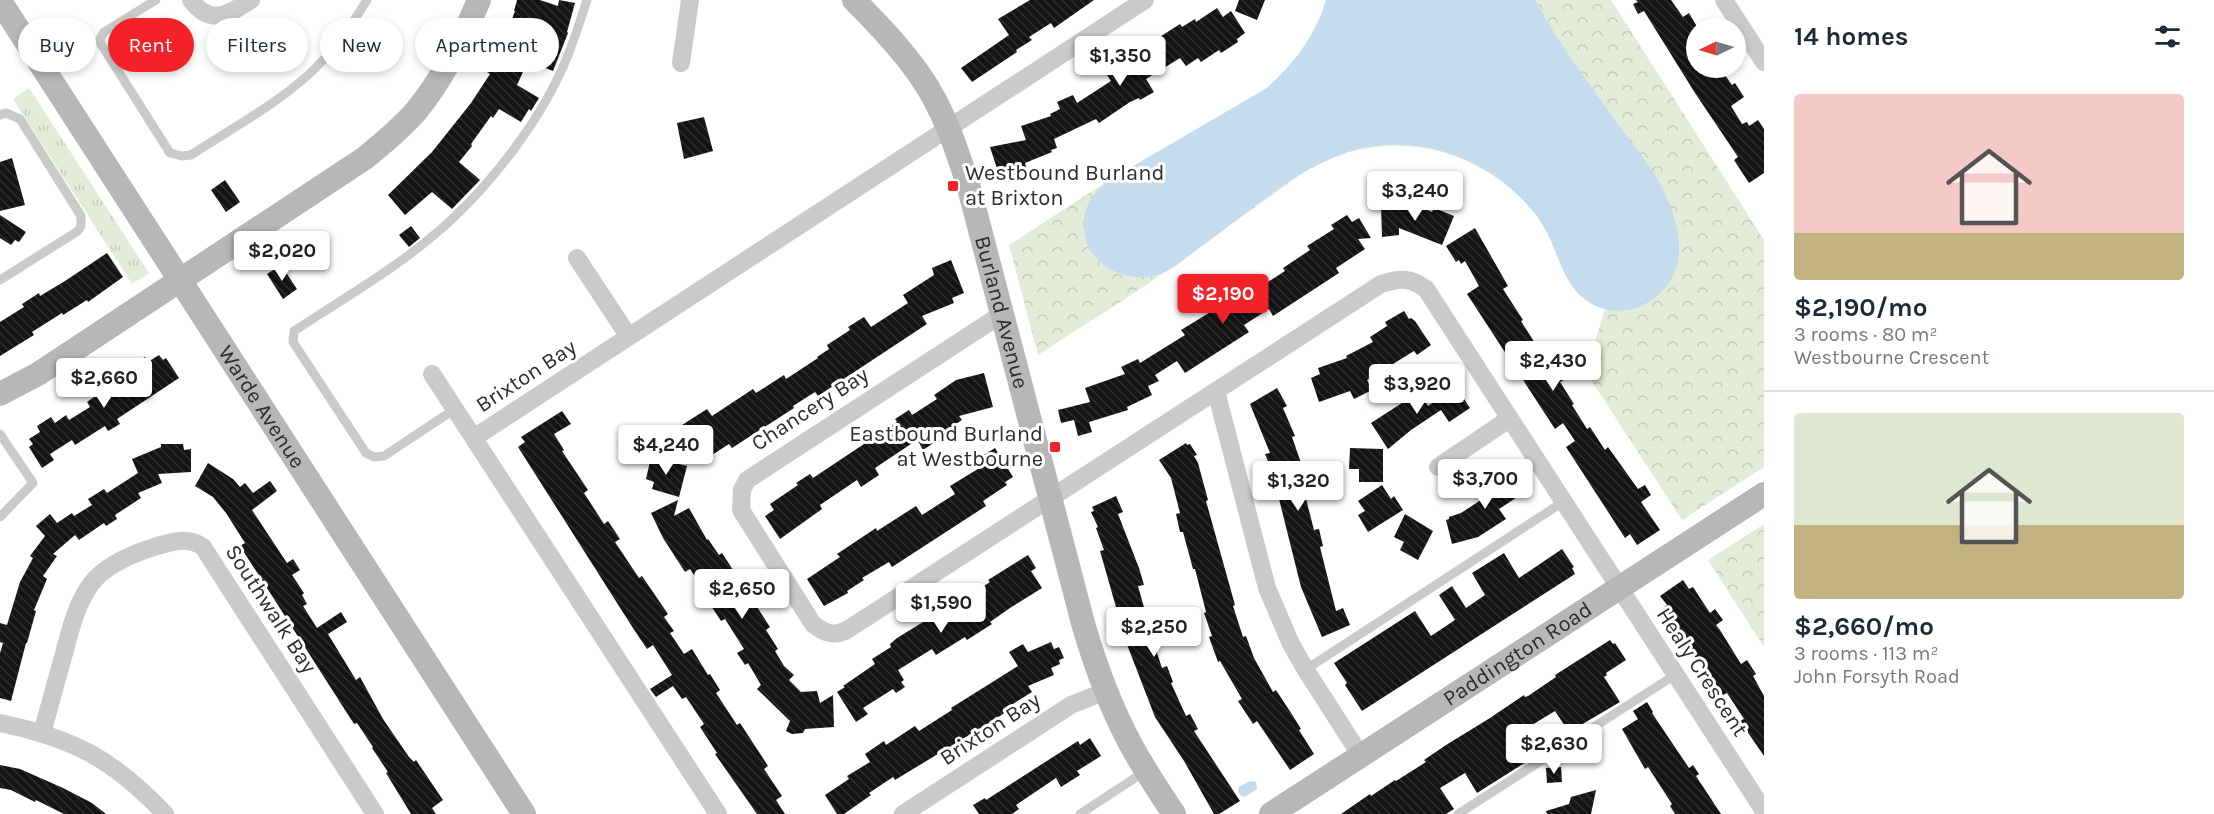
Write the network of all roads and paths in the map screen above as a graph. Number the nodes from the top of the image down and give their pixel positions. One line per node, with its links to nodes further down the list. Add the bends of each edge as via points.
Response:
1 (156, 0): 4 (lane, via 104,32 100,39 170,153 182,156 191,155 299,83 343,37)
2 (191, 0): 3 (street, via 197,8 218,16)
3 (251, 0)
4 (367, 0)
5 (479, 0): 18 (street, via 433,88 400,127 365,158)
6 (587, 0): 24 (lane, via 559,75 534,119 491,177 451,220 413,251 292,335 366,453 374,457 384,456)
7 (690, 0): 13 (street)
8 (854, 0): 15 (street, Burland Avenue, via 922,78)
9 (1145, 0): 15 (street, Brixton Bay)
10 (1724, 0): 12 (street)
11 (0, 1): 18 (street, Warde Avenue)
12 (1764, 62)
13 (681, 63)
14 (0, 115): 17 (lane, via 6,113 20,119 81,216 81,226)
15 (948, 129): 19 (street, Burland Avenue, via 969,188); 20 (street, Brixton Bay)
16 (578, 258): 20 (street)
17 (0, 280)
18 (181, 281): 23 (street, via 38,374); 45 (street, Warde Avenue)
19 (1002, 314): 30 (street, Burland Avenue); 30 (street, Chancery Bay, via 754,474 742,490 741,510 813,624 822,631 840,634)
20 (629, 337): 27 (street, Brixton Bay)
21 (432, 374): 24 (street)
22 (1216, 391): 25 (street, Healy Crescent, via 1381,284 1408,279 1426,289); 30 (street, Healy Crescent); 34 (street, via 1267,588)
23 (0, 394)
24 (455, 409): 27 (street)
25 (1509, 419): 28 (street); 31 (street, Healy Crescent)
26 (0, 434): 32 (lane, via 33,483)
27 (475, 437): 46 (street, Brixton Bay)
28 (1438, 466)
29 (1764, 494): 33 (street, Paddington Road)
30 (1050, 498): 36 (street, Burland Avenue, via 1084,627)
31 (1563, 502): 33 (street, Healy Crescent); 34 (lane)
32 (0, 517)
33 (1618, 588): 35 (street, Healy Crescent); 39 (street, Paddington Road)
34 (1305, 669): 39 (street)
35 (1675, 675): 42 (street, Healy Crescent); 50 (lane)
36 (1106, 691): 40 (street, Burland Avenue); 47 (street, Brixton Bay, via 1071,705)
37 (0, 723): 38 (street)
38 (42, 733): 43 (street, via 74,744 100,759 124,775); 44 (street, Southwalk Bay, via 75,613 93,582 137,552 184,540 196,542)
39 (1361, 756): 41 (street, Paddington Road)
40 (1146, 771): 48 (lane); 49 (street, Burland Avenue)
41 (1286, 808)
42 (1764, 812)
43 (165, 814)
44 (375, 814)
45 (524, 814)
46 (718, 814)
47 (903, 814)
48 (1080, 814)
49 (1174, 814)
50 (1458, 814)

